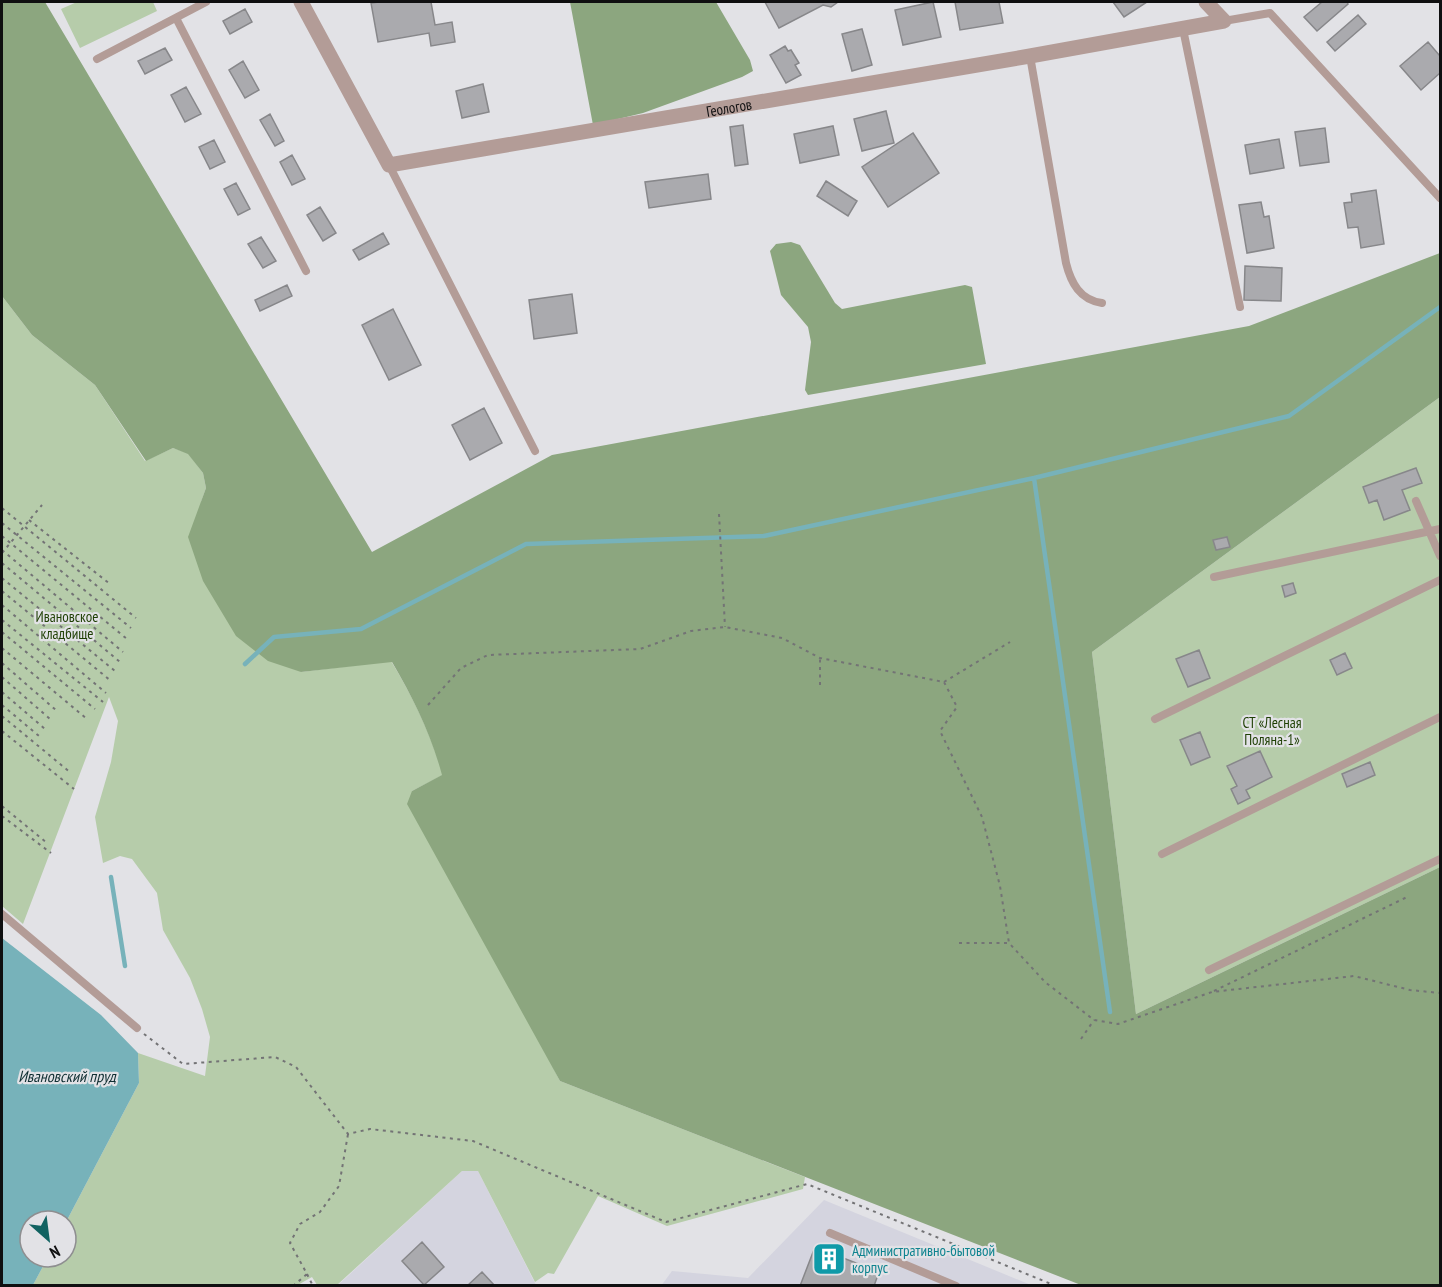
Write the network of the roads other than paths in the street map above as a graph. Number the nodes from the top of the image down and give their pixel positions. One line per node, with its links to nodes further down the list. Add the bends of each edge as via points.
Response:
1 (206, 2): 4 (lane)
2 (301, 2): 9 (street)
3 (1206, 2): 5 (street)
4 (176, 18): 8 (lane); 11 (lane)
5 (1224, 21): 6 (street, Геологов); 10 (lane, via 1270,13)
6 (1183, 29): 7 (street, Геологов); 13 (lane)
7 (1030, 56): 9 (street, Геологов); 12 (lane, via 1071,281 1092,302)
8 (97, 58)
9 (389, 165): 14 (lane)
10 (1440, 198)
11 (306, 271)
12 (1102, 303)
13 (1240, 307)
14 (535, 451)
15 (1416, 501): 17 (lane)
16 (1440, 529): 17 (lane)
17 (1430, 532): 18 (lane); 19 (lane)
18 (1440, 556)
19 (1214, 577)
20 (1440, 579): 22 (lane)
21 (1440, 717): 23 (lane)
22 (1155, 719)
23 (1162, 854)
24 (1440, 860): 26 (lane)
25 (2, 914): 27 (lane)
26 (1209, 970)
27 (137, 1028)
28 (830, 1233): 29 (lane)
29 (956, 1286)

